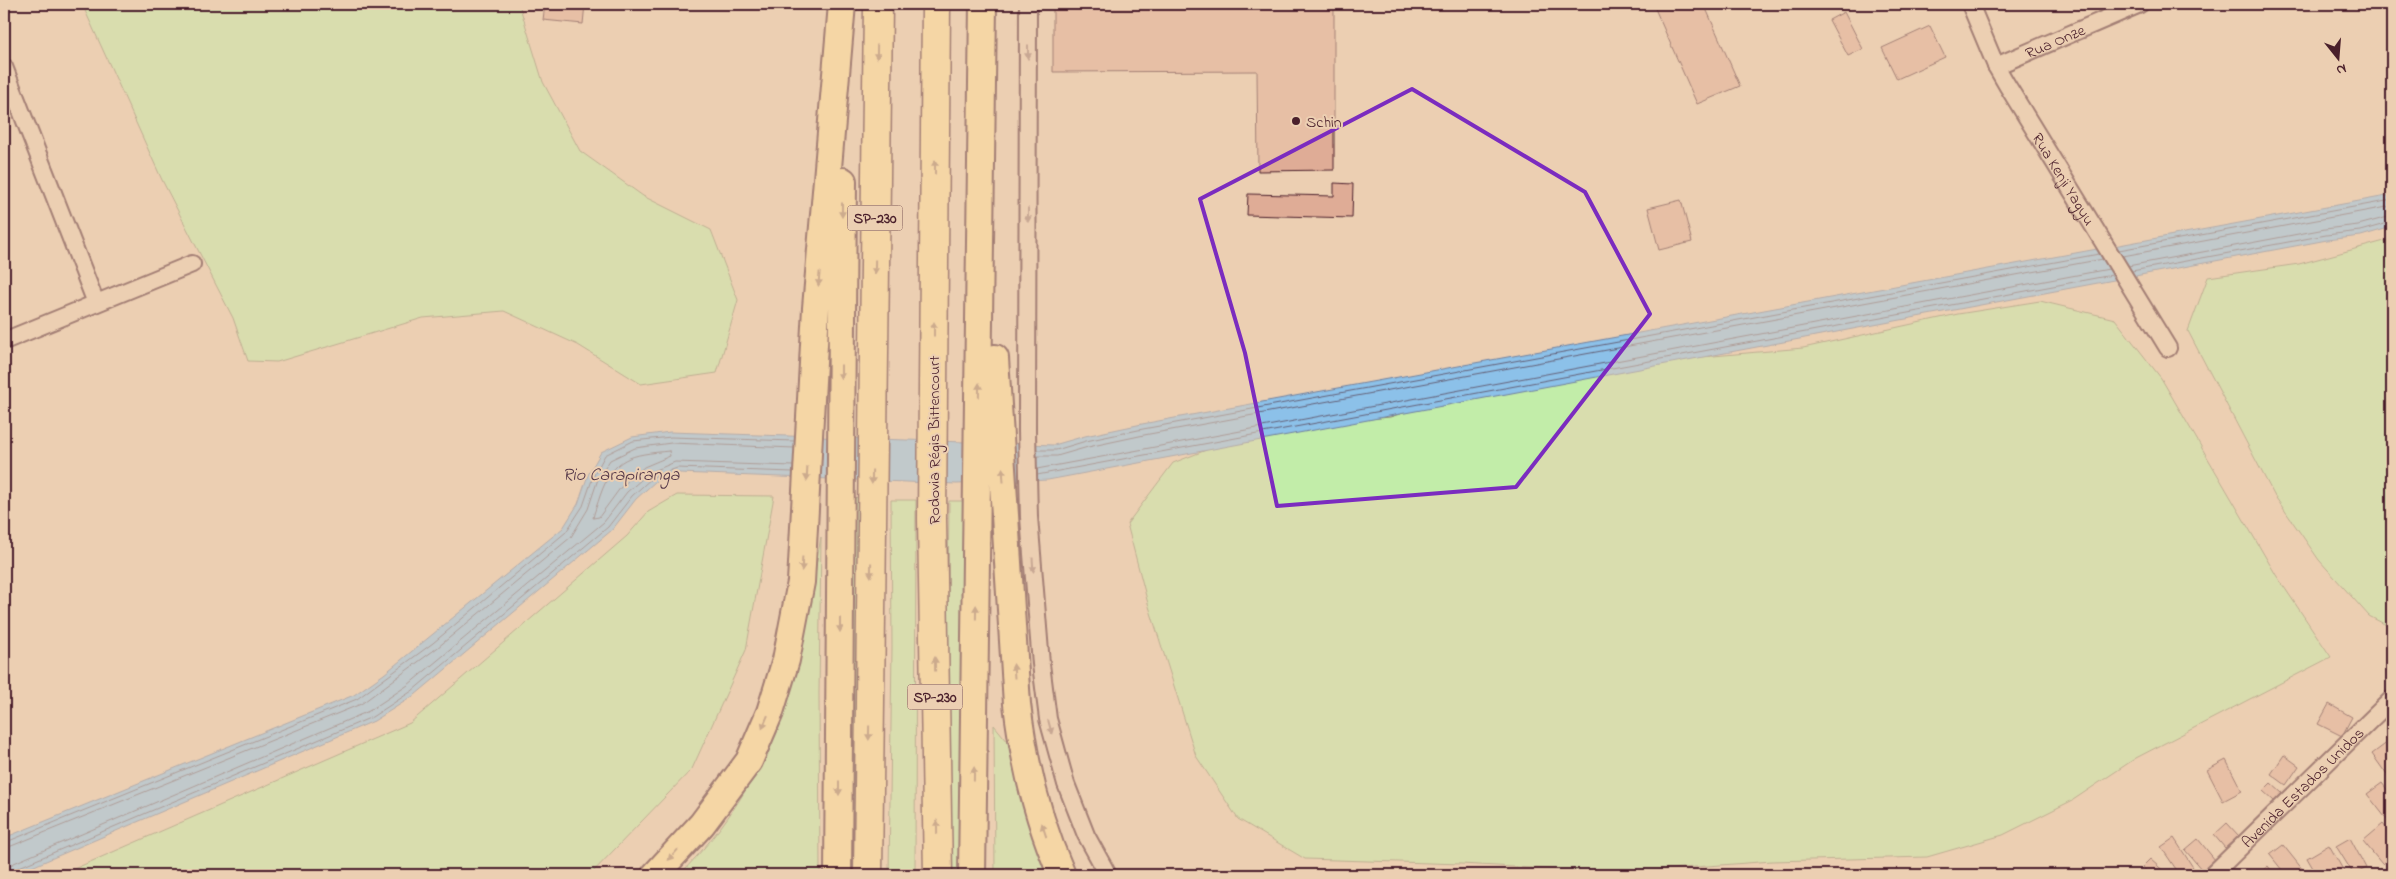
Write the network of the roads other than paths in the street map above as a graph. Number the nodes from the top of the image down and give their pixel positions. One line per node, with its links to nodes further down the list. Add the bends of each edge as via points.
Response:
1 (843, 4): 17 (main road, one-way to 17, via 816,308 801,582 786,660 770,712 749,761 702,824); 18 (main road, one-way to 18)
2 (878, 4): 19 (highway, SP-230, one-way to 19)
3 (936, 4): 20 (highway, Rodovia Régis Bittencourt / SP-230, one-way to 3, via 932,519)
4 (983, 4): 14 (main road, one-way to 4, via 989,242)
5 (1028, 4): 15 (street, one-way to 15, via 1027,431)
6 (1970, 4): 8 (street, Rua Kenji Yagyu)
7 (2140, 4): 8 (street, Rua Onze)
8 (1996, 66): 13 (street, Rua Kenji Yagyu)
9 (4, 67): 11 (street)
10 (192, 264): 11 (street)
11 (96, 303): 12 (street)
12 (4, 341)
13 (2168, 348)
14 (989, 435): 15 (main road, one-way to 14); 21 (main road, one-way to 14, via 977,522)
15 (1018, 517): 22 (main road, one-way to 15, via 1044,830 1021,739 1013,665); 23 (street, one-way to 23, via 1048,719 1066,784 1086,835)
16 (2392, 700): 24 (street, Avenida Estados Unidos)
17 (655, 875)
18 (838, 875)
19 (868, 875)
20 (938, 875)
21 (972, 875)
22 (1062, 875)
23 (1108, 875)
24 (2212, 875)

